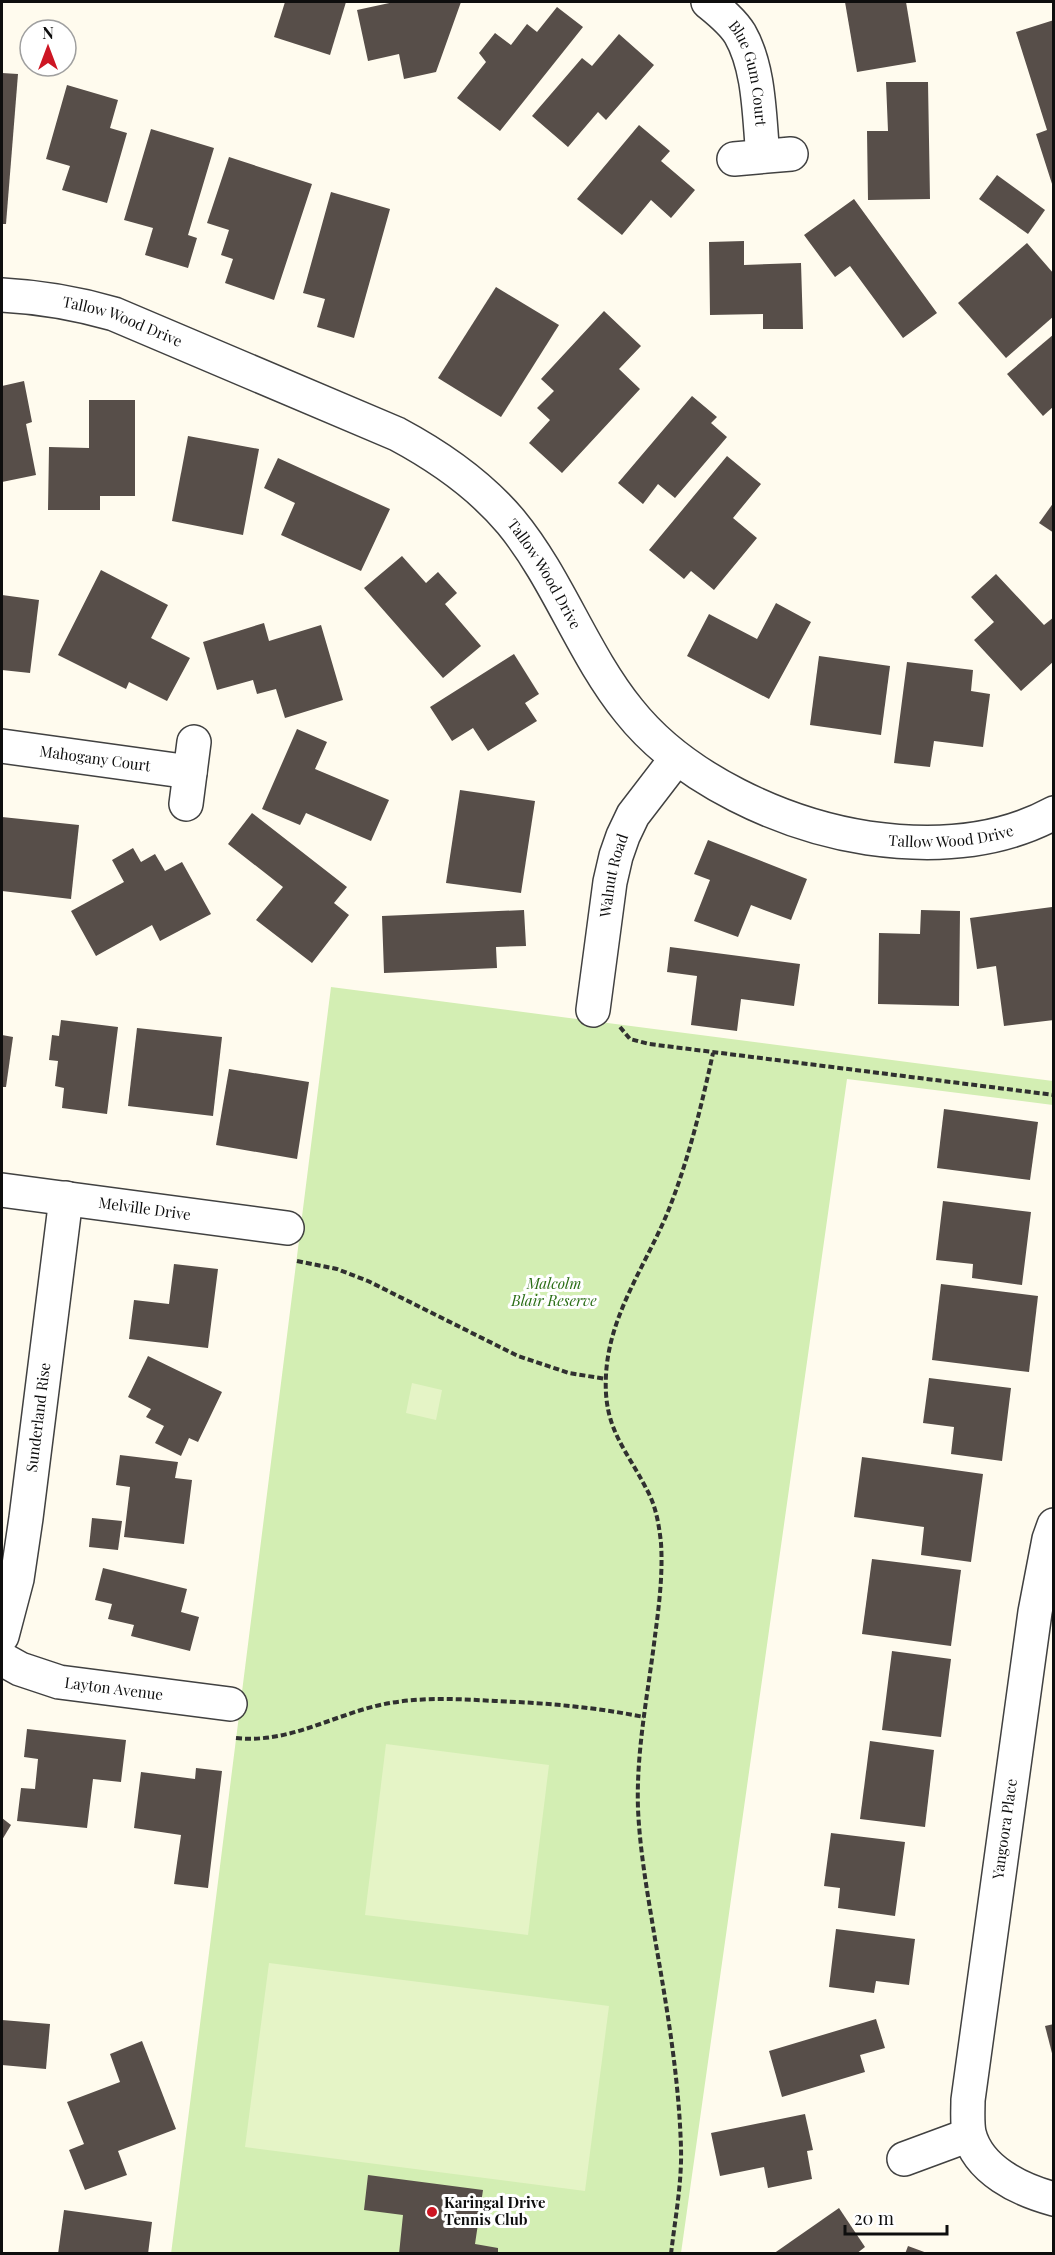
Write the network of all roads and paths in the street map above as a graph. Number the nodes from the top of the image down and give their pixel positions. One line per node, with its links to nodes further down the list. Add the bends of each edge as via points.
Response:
1 (708, 2): 2 (street, Blue Gum Court, via 726,16 748,51)
2 (763, 156)
3 (2, 295): 5 (street, Tallow Wood Drive, via 72,302 114,314 397,434 435,455 459,472 511,522 628,710)
4 (2, 746): 6 (street, Mahogany Court, via 192,757)
5 (676, 759): 7 (street, Tallow Wood Drive, via 724,787 791,817 854,836 895,842 975,840 1014,830); 8 (street, Walnut Road, via 633,815 622,836 610,882)
6 (186, 804)
7 (1053, 813)
8 (606, 1015): 9 (path, via 630,1039)
9 (713, 1053): 10 (path); 15 (path, via 692,1140 670,1204 613,1330)
10 (1053, 1095)
11 (2, 1190): 12 (street, Melville Drive)
12 (66, 1198): 13 (street, Melville Drive); 17 (street, Sunderland Rise, via 23,1538)
13 (287, 1228)
14 (290, 1260): 15 (path, via 337,1269 368,1281 549,1368)
15 (606, 1379): 20 (path, via 614,1434 649,1492 661,1548 658,1616)
16 (1053, 1525): 22 (street, Yangoora Place, via 1035,1612 968,2100)
17 (2, 1636)
18 (2, 1659): 19 (street, Layton Avenue, via 59,1682)
19 (231, 1704)
20 (644, 1717): 21 (path, via 562,1704 429,1699 373,1707 276,1738); 25 (path, via 638,1785 640,1834 680,2126 680,2181)
21 (233, 1738)
22 (969, 2134): 23 (street); 24 (street, Yangoora Place, via 986,2162 1006,2180)
23 (904, 2159)
24 (1053, 2199)
25 (671, 2253)

